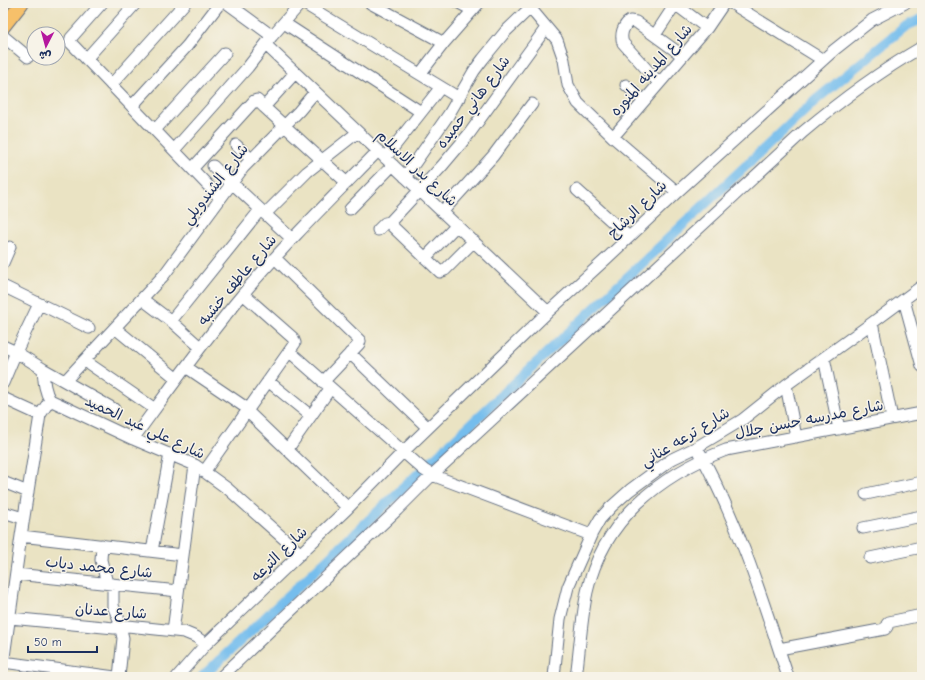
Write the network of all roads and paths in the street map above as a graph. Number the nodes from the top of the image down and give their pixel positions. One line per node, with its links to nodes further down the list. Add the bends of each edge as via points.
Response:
1 (22, 3): 17 (main road)
2 (102, 3): 29 (street, via 71,38 70,42)
3 (136, 3): 29 (street)
4 (185, 3): 34 (street)
5 (220, 3): 41 (street, via 187,46)
6 (227, 3): 22 (street)
7 (370, 3): 23 (street)
8 (459, 3): 15 (street)
9 (724, 3): 19 (street, شارع المدينه المنوره)
10 (731, 3): 30 (street)
11 (905, 3): 30 (street, شارع الرشاح, via 872,20)
12 (298, 4): 16 (street); 32 (street)
13 (675, 4): 19 (street); 20 (street)
14 (528, 5): 18 (street); 38 (street, via 483,59)
15 (475, 6): 23 (street)
16 (284, 23): 22 (street); 43 (street)
17 (3, 27)
18 (546, 28): 47 (street, via 560,47 572,94); 58 (street, شارع هاني حميده, via 469,134)
19 (707, 28): 28 (street, شارع المدينه المنوره)
20 (655, 35): 28 (street); 33 (street, via 633,21 626,24 622,36 623,43)
21 (3, 36): 27 (street)
22 (272, 36): 24 (street)
23 (444, 43): 32 (street)
24 (266, 45): 31 (street, شارع بدر الاسلام); 49 (street)
25 (922, 47): 123 (street, via 866,82 803,132)
26 (225, 53): 45 (street)
27 (26, 55)
28 (683, 56): 33 (street, شارع المدينه المنوره)
29 (86, 58): 34 (street)
30 (823, 60): 60 (street, شارع الرشاح)
31 (295, 73): 37 (street, شارع بدر الاسلام); 42 (street)
32 (420, 74): 36 (street)
33 (659, 83): 39 (street, شارع المدينه المنوره)
34 (111, 85): 41 (street)
35 (626, 85): 39 (street)
36 (441, 87): 38 (street); 43 (street)
37 (315, 92): 44 (street, شارع الشندويلي); 46 (street, شارع بدر الاسلام)
38 (459, 98): 55 (street)
39 (644, 101): 47 (street, شارع المدينه المنوره)
40 (532, 104): 64 (street, via 489,161)
41 (132, 106): 45 (street)
42 (264, 107): 44 (street); 54 (street, via 257,100 254,101)
43 (421, 112): 50 (street)
44 (284, 126): 51 (street, شارع الشندويلي); 52 (street)
45 (155, 130): 49 (street)
46 (358, 132): 50 (street, شارع بدر الاسلام); 52 (street)
47 (613, 137): 60 (street)
48 (236, 145): 51 (street)
49 (174, 150): 54 (street)
50 (385, 158): 55 (street, شارع بدر الاسلام); 56 (street, شارع عاطف خشبه); 62 (street)
51 (251, 159): 57 (street, شارع الشندويلي)
52 (322, 161): 56 (street); 63 (street)
53 (213, 166): 57 (street)
54 (192, 168): 61 (street)
55 (405, 177): 58 (street, شارع بدر الاسلام)
56 (346, 183): 69 (street, شارع عاطف خشبه)
57 (231, 184): 61 (street, شارع الشندويلي); 63 (street)
58 (420, 190): 64 (street, شارع بدر الاسلام); 65 (street, شارع هاني حميده)
59 (577, 190): 68 (street)
60 (677, 192): 68 (street, شارع الرشاح)
61 (220, 198): 78 (street, شارع الشندويلي, via 174,262)
62 (350, 209)
63 (263, 212): 69 (street); 82 (street)
64 (442, 212): 66 (street, شارع بدر الاسلام)
65 (390, 222): 67 (street, شارع هاني حميده); 73 (street)
66 (457, 225): 70 (street, شارع بدر الاسلام); 73 (street)
67 (378, 230)
68 (629, 237): 81 (street, شارع الرشاح)
69 (292, 239): 72 (street, شارع عاطف خشبه)
70 (474, 241): 73 (street, via 443,272); 81 (street, شارع بدر الاسلام)
71 (10, 247): 74 (street)
72 (275, 258): 77 (street, شارع عاطف خشبه); 90 (street, via 360,341)
73 (426, 258)
74 (3, 263)
75 (3, 286): 80 (street)
76 (922, 286): 79 (street, شارع ترعه عناني)
77 (243, 294): 87 (street, شارع عاطف خشبه); 89 (street, via 294,339 295,343)
78 (142, 298): 82 (street); 85 (street, شارع الشندويلي)
79 (904, 300): 83 (street, شارع ترعه عناني); 93 (street)
80 (39, 304): 84 (street); 88 (street)
81 (548, 312): 112 (street, شارع الرشاح)
82 (171, 321): 87 (street)
83 (872, 324): 91 (street, شارع ترعه عناني); 111 (street)
84 (89, 328)
85 (115, 328): 92 (street, شارع الشندويلي); 96 (street)
86 (3, 346): 88 (street)
87 (200, 347): 94 (street, شارع عاطف خشبه)
88 (16, 352): 95 (street); 100 (street)
89 (290, 352): 98 (street); 99 (street)
90 (350, 353): 99 (street); 112 (street)
91 (824, 358): 101 (street, شارع ترعه عناني); 113 (street)
92 (85, 361): 97 (street, شارع الشندويلي); 106 (street)
93 (922, 366)
94 (186, 367): 96 (street, شارع عاطف خشبه); 107 (street)
95 (43, 369): 97 (street); 104 (street, via 44,386)
96 (177, 379): 106 (street, شارع عاطف خشبه)
97 (65, 381): 105 (street)
98 (268, 381): 107 (street); 110 (street)
99 (323, 382): 118 (street)
100 (3, 384)
101 (786, 385): 114 (street); 116 (street, شارع ترعه عناني, via 742,420)
102 (327, 393): 110 (street)
103 (3, 398): 109 (street)
104 (50, 400): 109 (street); 115 (street, شارع علي عبد الحميد)
105 (114, 409)
106 (155, 409): 115 (street, شارع عاطف خشبه)
107 (247, 410): 117 (street); 122 (street)
108 (922, 413): 111 (street, شارع مدرسه حسن جلال)
109 (40, 415): 126 (street)
110 (311, 416): 117 (street)
111 (892, 418): 113 (street, شارع مدرسه حسن جلال)
112 (428, 428): 118 (street, شارع الرشاح)
113 (839, 429): 114 (street, شارع مدرسه حسن جلال)
114 (796, 437): 120 (street, شارع مدرسه حسن جلال, via 726,450)
115 (133, 439): 119 (street, شارع علي عبد الحميد)
116 (697, 447): 120 (street); 133 (street, شارع ترعه عناني, via 672,459 630,490 600,519)
117 (287, 450): 128 (street)
118 (403, 452): 123 (street); 128 (street, شارع الترعه)
119 (170, 454): 121 (street, شارع علي عبد الحميد); 137 (street)
120 (703, 459): 149 (street, via 733,520); 155 (street, شارع ترعه عناني, via 653,489 628,512 611,534 592,572 587,592)
121 (195, 465): 122 (street, شارع علي عبد الحميد); 139 (street)
122 (204, 472): 138 (street, شارع علي عبد الحميد, via 228,489)
123 (428, 473): 133 (street); 153 (street, via 398,510)
124 (3, 482): 126 (street)
125 (922, 482): 127 (street)
126 (28, 492): 131 (street)
127 (866, 494)
128 (348, 508): 138 (street, شارع الترعه)
129 (3, 512): 131 (street)
130 (922, 516): 132 (street)
131 (24, 518): 134 (street)
132 (863, 528)
133 (591, 535): 154 (street, شارع ترعه عناني, via 563,604)
134 (21, 536): 135 (street); 141 (street)
135 (102, 545): 137 (street); 142 (street, via 101,560)
136 (922, 546): 140 (street)
137 (152, 551): 139 (street)
138 (301, 554): 148 (street, شارع الترعه)
139 (183, 555): 143 (street)
140 (870, 558)
141 (16, 574): 142 (street, شارع محمد دياب); 145 (street)
142 (110, 584): 143 (street, شارع محمد دياب); 146 (street, via 113,606)
143 (178, 591): 147 (street)
144 (922, 615): 149 (street, via 889,622 885,629)
145 (10, 618): 146 (street, شارع عدنان); 150 (street)
146 (120, 627): 147 (street, شارع عدنان); 151 (street, via 123,638)
147 (173, 631): 148 (street, شارع عدنان, via 190,634)
148 (206, 644): 152 (street, شارع الترعه)
149 (779, 649): 156 (street)
150 (3, 663): 151 (street)
151 (117, 677)
152 (177, 677)
153 (221, 677)
154 (554, 677)
155 (576, 677)
156 (788, 677)

